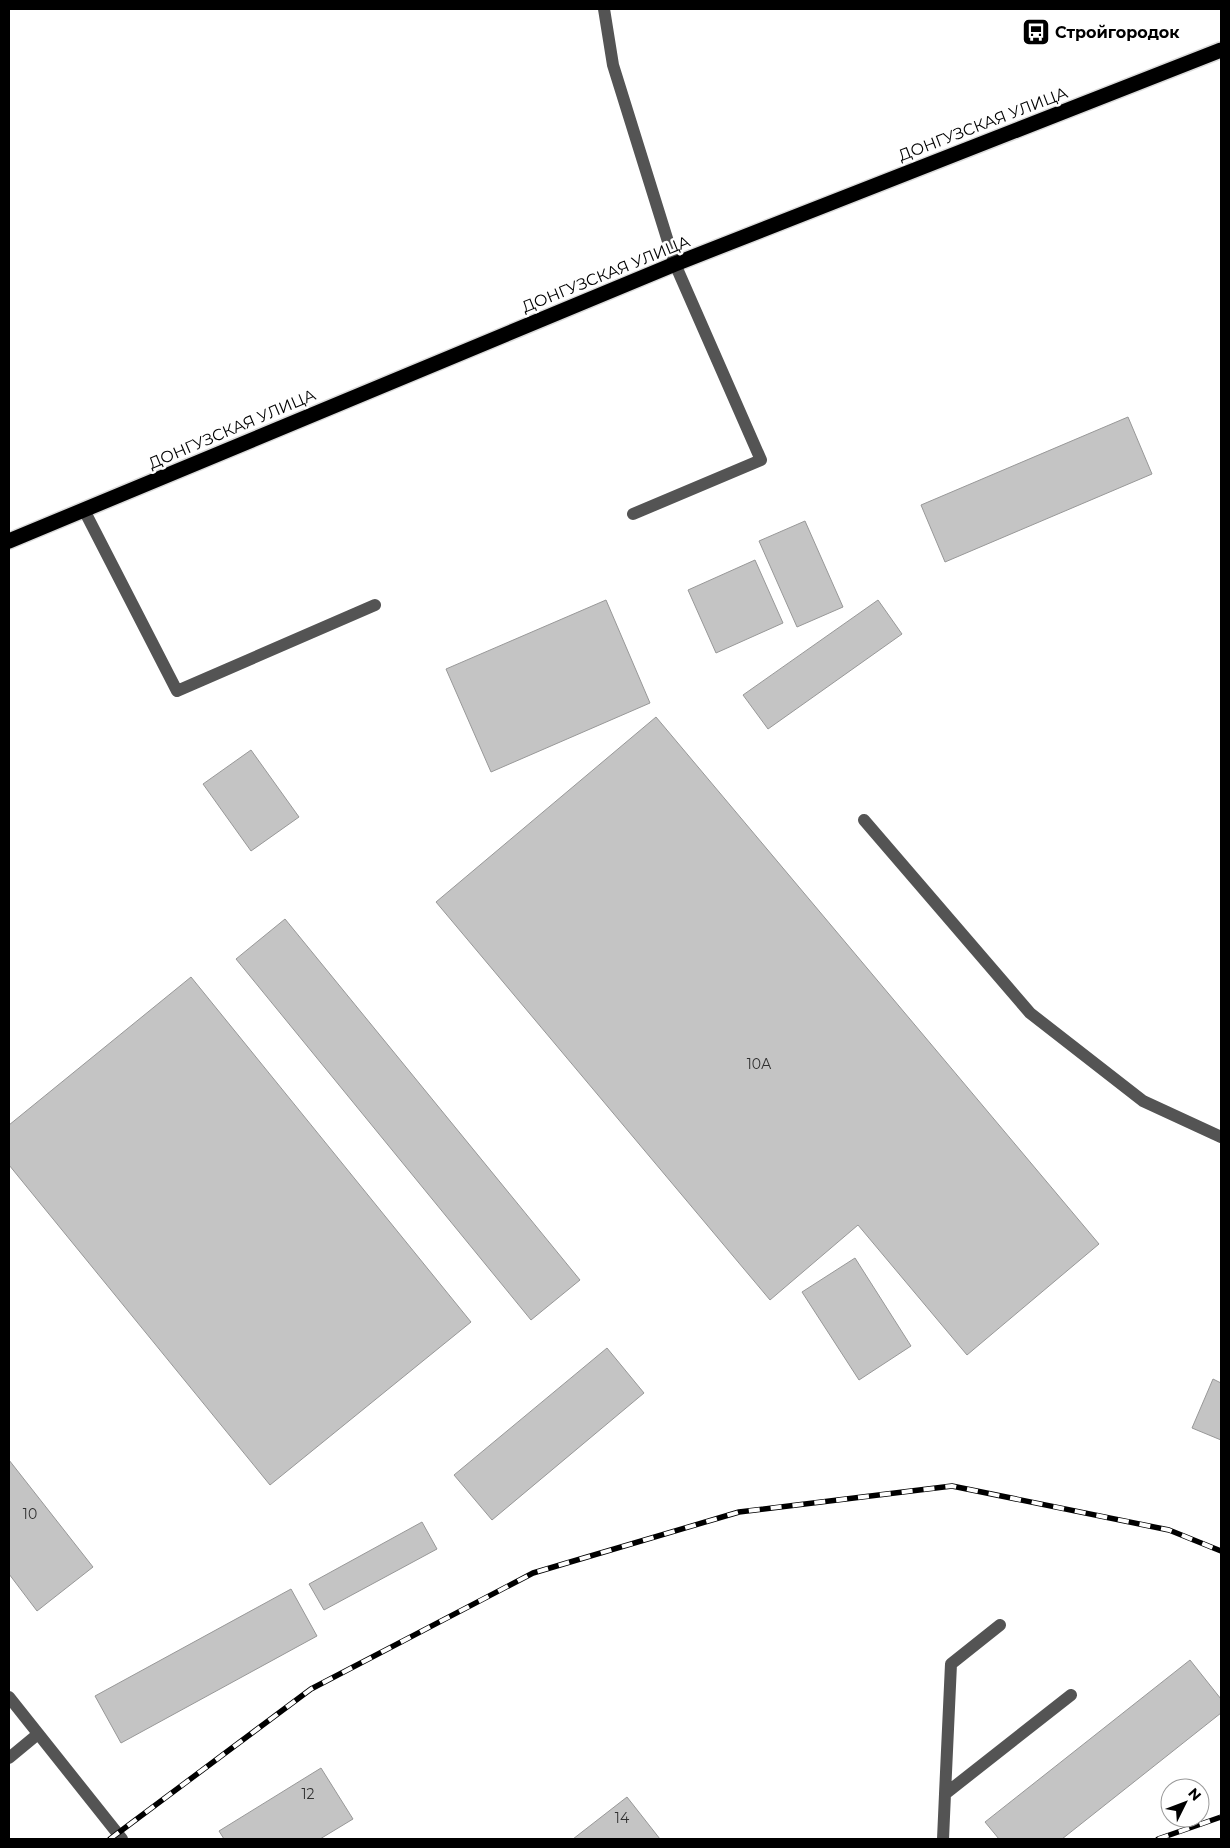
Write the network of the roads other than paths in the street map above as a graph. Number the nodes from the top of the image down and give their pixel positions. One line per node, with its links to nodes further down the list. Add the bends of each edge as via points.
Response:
1 (604, 9): 3 (street, via 613,65)
2 (1221, 50): 3 (highway, ДОНГУЗСКАЯ УЛИЦА)
3 (676, 264): 4 (highway, ДОНГУЗСКАЯ УЛИЦА); 5 (street, via 761,460)
4 (84, 510): 6 (highway, ДОНГУЗСКАЯ УЛИЦА); 7 (street, via 178,691)
5 (633, 514)
6 (9, 541)
7 (374, 605)
8 (864, 820): 9 (street, via 1030,1013 1143,1101)
9 (1221, 1137)
10 (1000, 1625): 15 (street, via 951,1664)
11 (1071, 1695): 15 (street)
12 (9, 1697): 13 (street)
13 (38, 1734): 14 (street); 16 (street)
14 (9, 1758)
15 (945, 1794): 17 (street)
16 (122, 1839)
17 (942, 1839)

